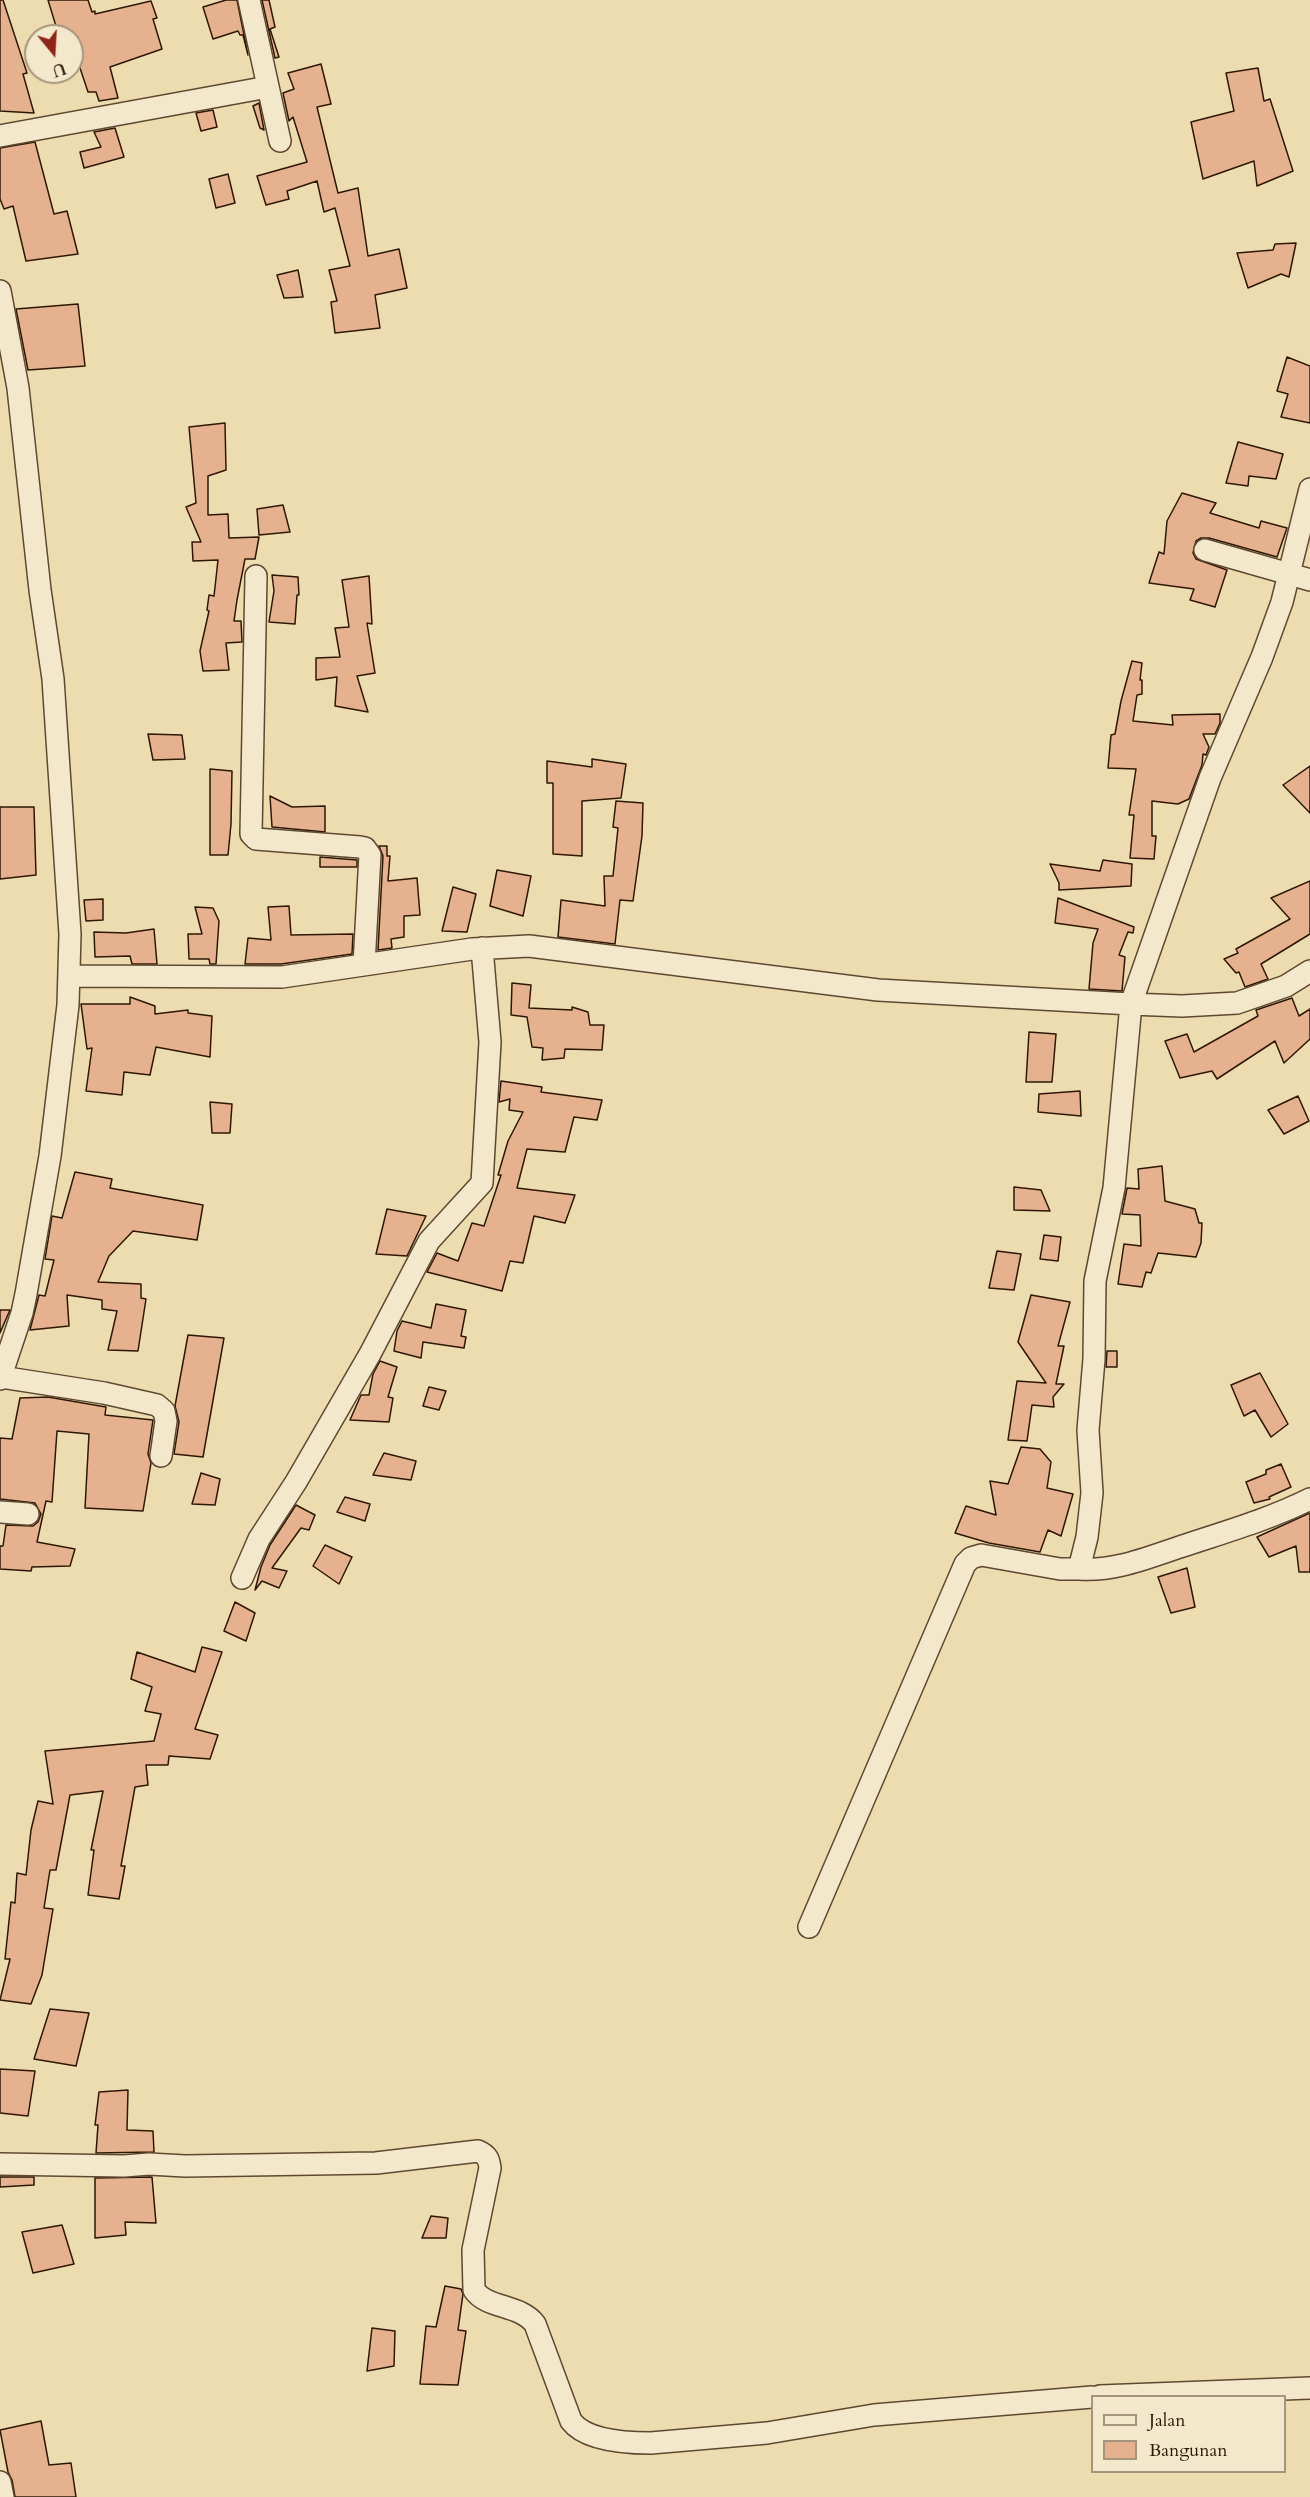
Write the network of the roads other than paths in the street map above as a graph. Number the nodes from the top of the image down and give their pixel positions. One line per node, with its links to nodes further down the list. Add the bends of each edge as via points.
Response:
1 (249, 0): 2 (street)
2 (268, 87): 3 (street); 4 (street)
3 (0, 136)
4 (280, 141)
5 (0, 291): 14 (street, via 18,387 53,679 69,895)
6 (1310, 489): 8 (street)
7 (1204, 550): 8 (street)
8 (1289, 575): 10 (street); 15 (street, via 1262,657 1210,778)
9 (256, 576): 12 (street, via 250,834 256,839 360,847 368,851)
10 (1310, 580)
11 (482, 948): 12 (street); 15 (street, via 555,947 878,990); 22 (street, via 490,1042 482,1183 429,1241 370,1354 259,1539)
12 (364, 965): 14 (street, via 267,978)
13 (1310, 971): 15 (street, via 1286,986 1238,1003)
14 (70, 976): 16 (street, via 44,1191 22,1313)
15 (1131, 1004): 21 (street, via 1114,1188 1094,1288 1088,1430 1092,1493)
16 (0, 1378): 17 (street, via 157,1405 164,1410 166,1421)
17 (161, 1456)
18 (1310, 1499): 21 (street, via 1255,1523 1110,1569)
19 (0, 1512): 20 (street)
20 (28, 1514)
21 (1079, 1569): 23 (street, via 981,1556 965,1564)
22 (242, 1578)
23 (809, 1927)
24 (0, 2164): 27 (street, via 364,2163 478,2151 485,2154 490,2168 473,2250 474,2290 482,2298 530,2317 572,2421 588,2435 638,2444 767,2433 874,2415)
25 (1310, 2388): 26 (street)
26 (1147, 2395)
27 (1091, 2397)
28 (0, 2482): 29 (street)
29 (3, 2497)

